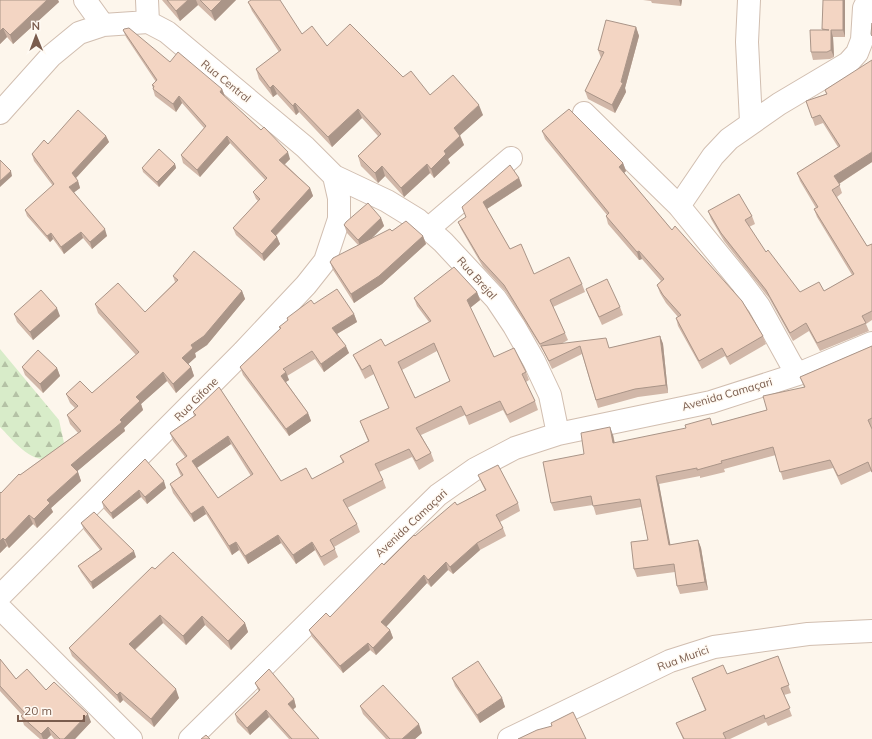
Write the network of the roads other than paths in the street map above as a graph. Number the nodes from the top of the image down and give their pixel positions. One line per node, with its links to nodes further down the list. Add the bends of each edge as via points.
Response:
1 (85, 0): 6 (street)
2 (147, 0): 5 (street)
3 (748, 0): 9 (street)
4 (868, 0): 9 (street, via 864,8 862,40 857,53 848,63)
5 (148, 22): 6 (street); 11 (street, Rua Central, via 167,32 306,147)
6 (103, 25): 8 (street, via 79,33 63,44)
7 (584, 113): 12 (street)
8 (0, 114)
9 (751, 122): 12 (street, via 729,139 713,156)
10 (511, 158): 13 (street)
11 (334, 176): 13 (street, Rua Brejal, via 387,201); 17 (street, Rua Gifone, via 339,198 339,219 325,261 306,285 243,352)
12 (678, 206): 15 (street, via 759,306)
13 (428, 229): 16 (street, Rua Brejal, via 492,294 514,326 550,395)
14 (872, 343): 15 (street, Avenida Camaçari)
15 (798, 374): 16 (street, Avenida Camaçari, via 711,402)
16 (558, 434): 21 (street, Avenida Camaçari, via 515,448 475,469 438,495)
17 (0, 596)
18 (0, 608): 20 (street)
19 (872, 631): 22 (street, Rua Murici, via 808,634 714,647 670,661)
20 (131, 739)
21 (190, 739)
22 (509, 739)

